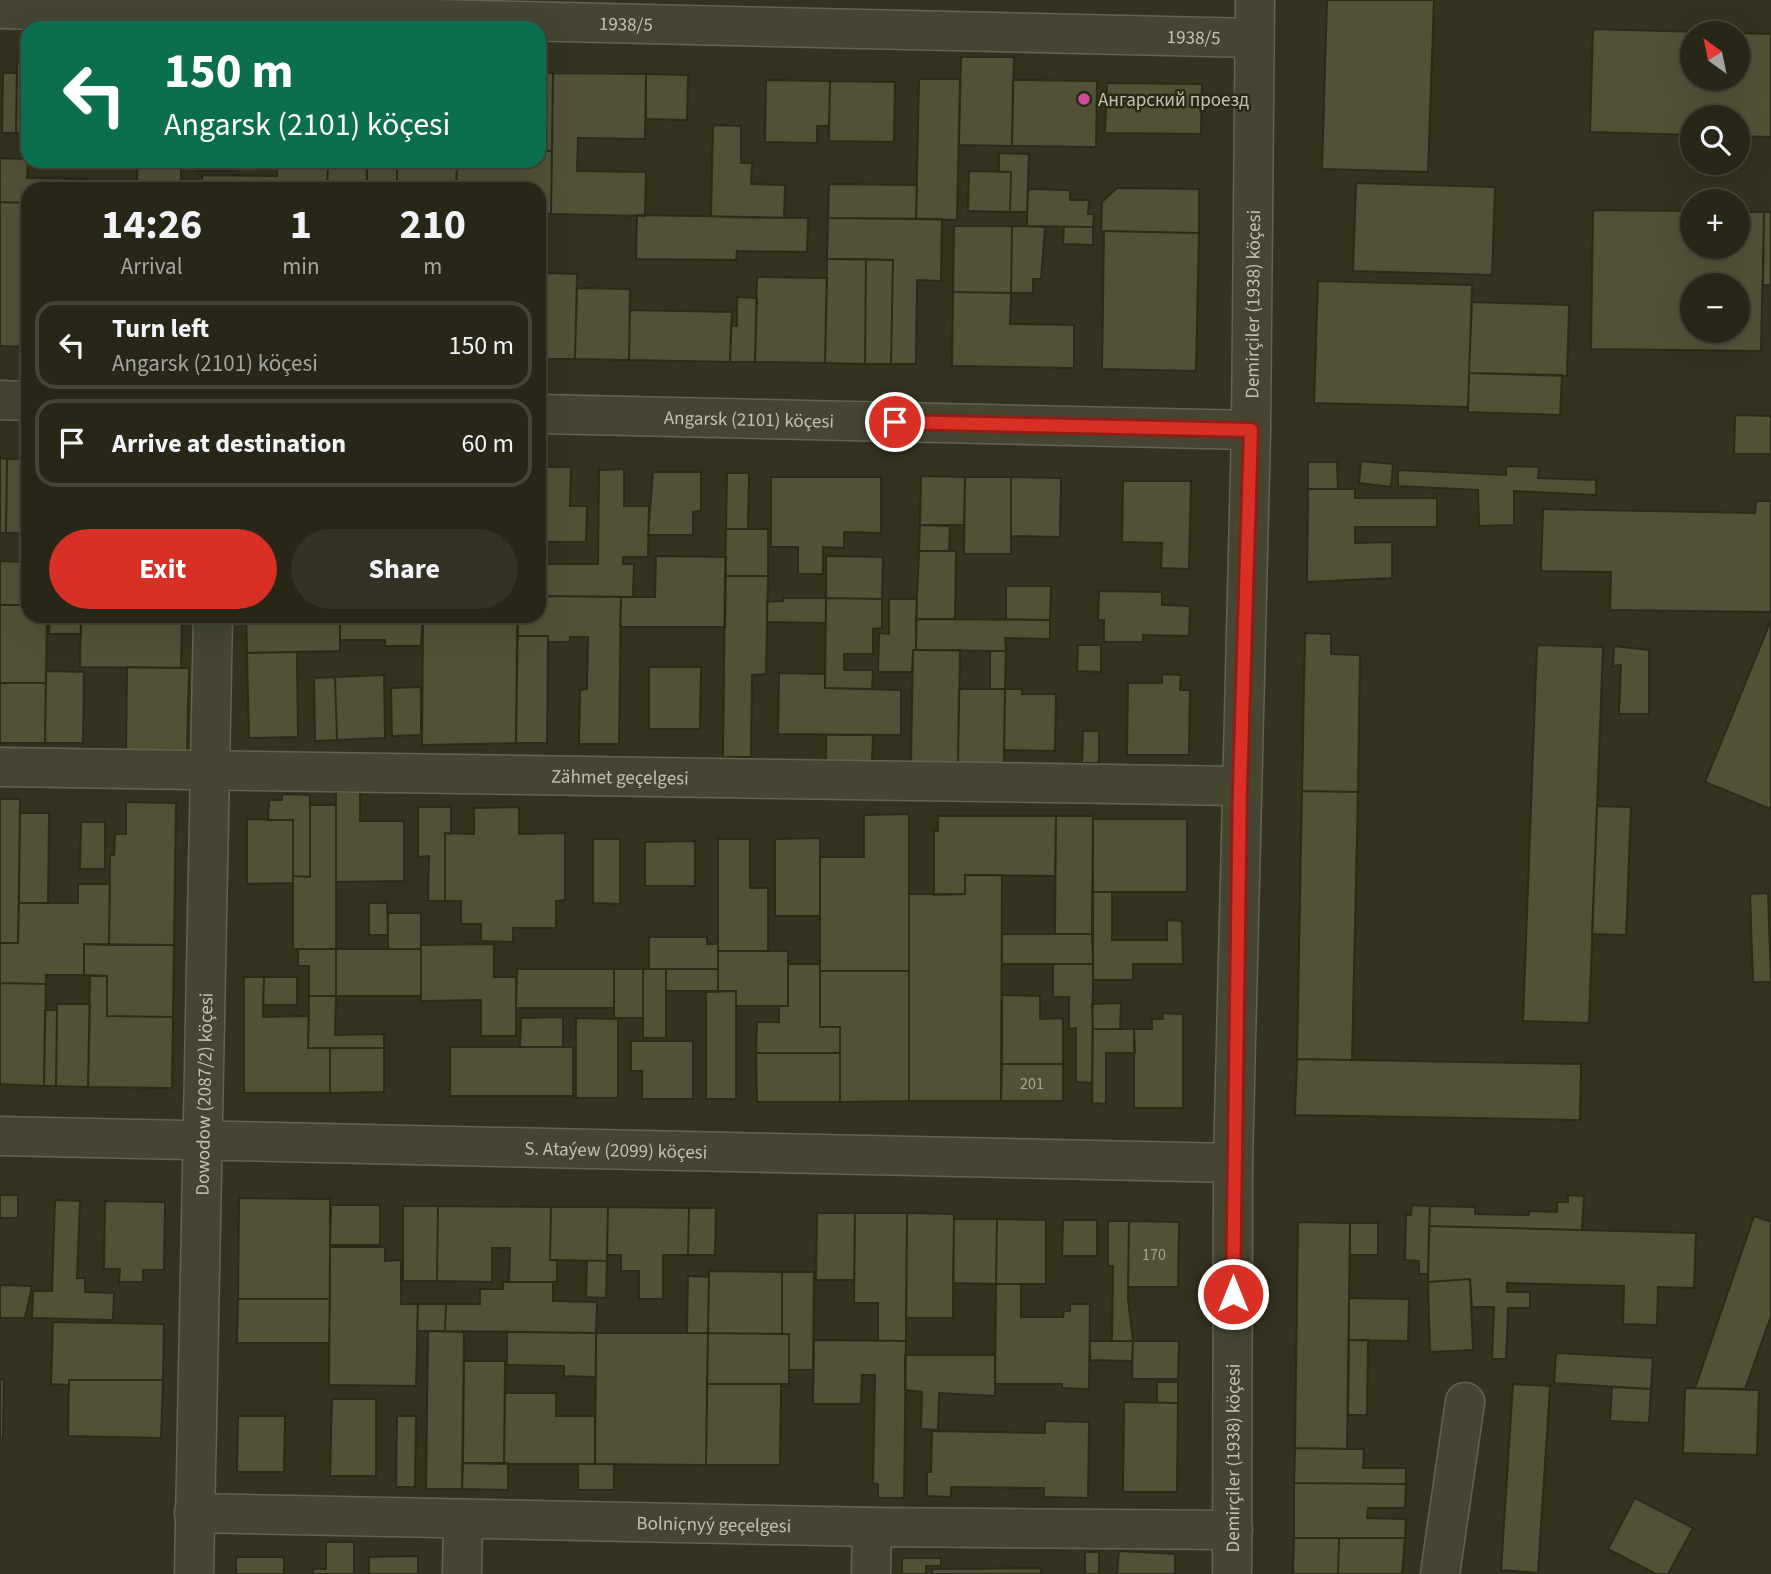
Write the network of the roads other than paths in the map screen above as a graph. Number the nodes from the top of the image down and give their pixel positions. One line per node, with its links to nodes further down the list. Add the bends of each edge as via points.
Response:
1 (1255, 0): 5 (street, Demirçiler (1938) köçesi)
2 (0, 9): 3 (street, 1938/5)
3 (518, 21)
4 (546, 22): 5 (street, 1938/5)
5 (1253, 38): 9 (street, Demirçiler (1938) köçesi)
6 (0, 400): 7 (street)
7 (21, 401)
8 (546, 414): 9 (street, Angarsk (2101) köçesi)
9 (1251, 430): 13 (street, Demirçiler (1938) köçesi)
10 (213, 623): 12 (street, Dowodow (2087/2) köçesi)
11 (0, 766): 12 (street, Zähmet geçelgesi)
12 (210, 770): 13 (street, Zähmet geçelgesi); 15 (street, Dowodow (2087/2) köçesi)
13 (1240, 786): 16 (street, Demirçiler (1938) köçesi)
14 (0, 1136): 15 (street, S. Ataýew (2099) köçesi)
15 (201, 1139): 16 (street, S. Ataýew (2099) köçesi); 18 (street, Dowodow (2087/2) köçesi)
16 (1233, 1163): 21 (street, Demirçiler (1938) köçesi)
17 (1465, 1402): 26 (street)
18 (194, 1513): 19 (street, Bolniçnyý geçelgesi); 22 (street, Dowodow (2087/2) köçesi)
19 (463, 1519): 20 (street, Bolniçnyý geçelgesi); 23 (street)
20 (872, 1527): 21 (street, Bolniçnyý geçelgesi); 24 (street)
21 (1233, 1530): 25 (street, Demirçiler (1938) köçesi)
22 (194, 1574)
23 (462, 1574)
24 (871, 1574)
25 (1232, 1574)
26 (1440, 1574)

